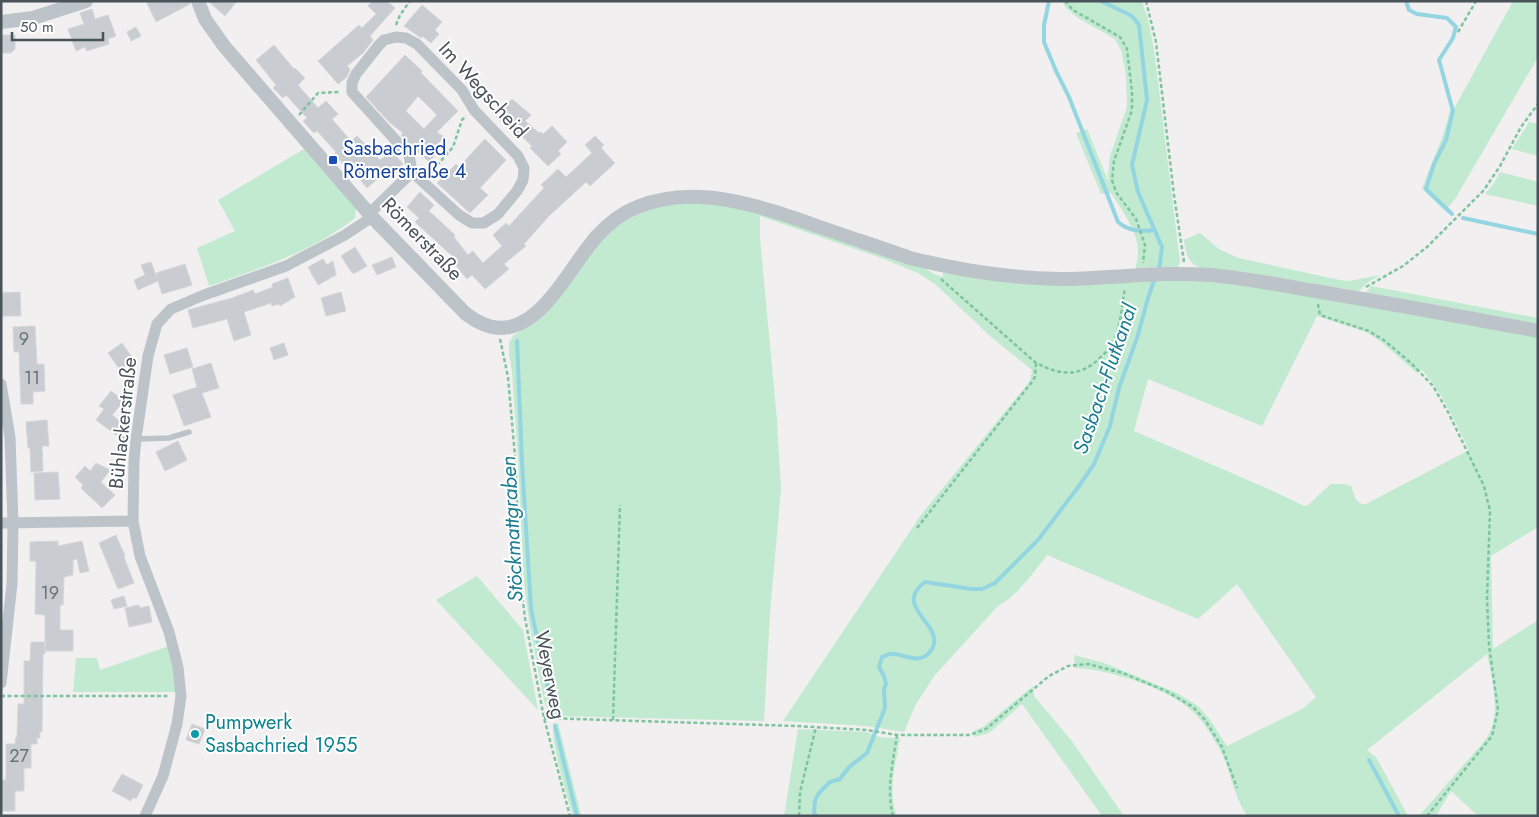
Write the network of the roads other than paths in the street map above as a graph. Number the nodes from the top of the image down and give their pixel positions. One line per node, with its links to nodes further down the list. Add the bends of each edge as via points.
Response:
1 (86, 1): 3 (street, via 33,18)
2 (198, 1): 5 (street, Römerstraße, via 205,19 224,46)
3 (1, 22)
4 (412, 172): 4 (street, Im Wegscheid, via 409,155 352,92 356,74 379,45 396,37 417,44 462,90 474,110 518,156 524,168 520,186 498,214 484,223 472,223 459,214); 5 (street)
5 (371, 215): 6 (street, Römerstraße, via 465,313 485,326 499,328 512,327 536,315 596,237 626,212 654,202 686,198 730,200 766,208 933,264 1060,279 1171,274 1246,279); 9 (street, Bühlackerstraße, via 345,235 286,266 171,309 157,324)
6 (1538, 331)
7 (1, 384): 11 (street, via 10,437)
8 (189, 432): 9 (lane, via 169,438)
9 (136, 439): 10 (street, Bühlackerstraße)
10 (133, 521): 11 (street); 13 (street, Bühlackerstraße, via 140,556 169,632 181,696 163,776)
11 (7, 523): 12 (street, via 12,584)
12 (1, 683)
13 (145, 816)

